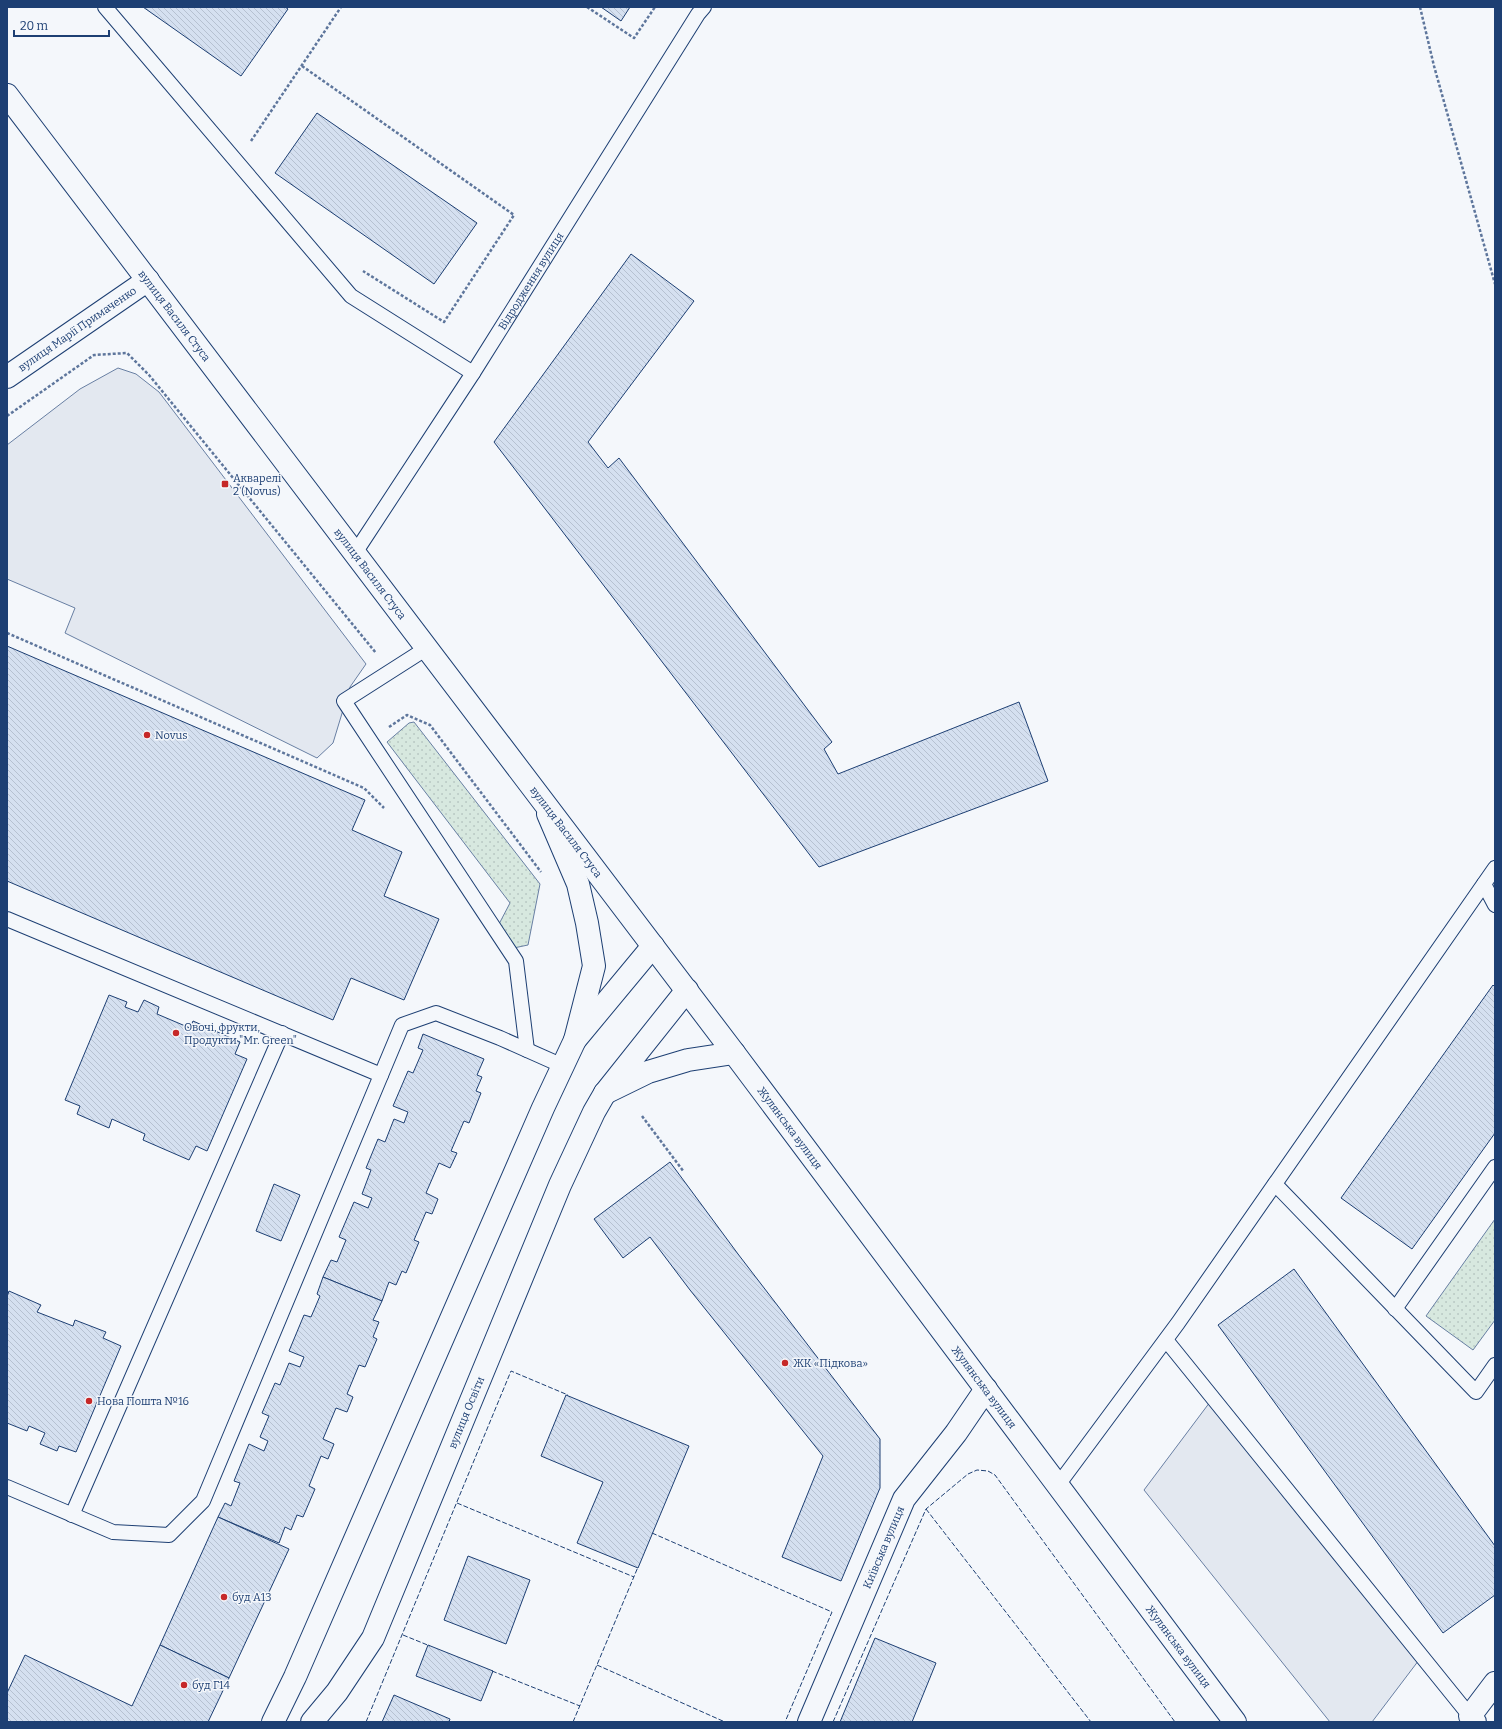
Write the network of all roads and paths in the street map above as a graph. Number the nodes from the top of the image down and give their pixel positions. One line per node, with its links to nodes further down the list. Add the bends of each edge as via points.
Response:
1 (105, 7): 13 (lane, via 351,296)
2 (341, 7): 7 (path)
3 (587, 7): 4 (path, via 634,38)
4 (654, 7)
5 (704, 7): 13 (lane, Відродження вулиця)
6 (1420, 7): 12 (path)
7 (302, 66): 9 (path); 10 (path, via 514,215 444,322)
8 (7, 95): 11 (street, вулиця Василя Стуса)
9 (250, 141)
10 (362, 270)
11 (148, 280): 14 (street, вулиця Марії Примаченко); 16 (street, вулиця Василя Стуса)
12 (1495, 284)
13 (473, 373): 16 (lane, Відродження вулиця)
14 (7, 378)
15 (7, 416): 19 (path, via 94,355 127,353 148,375)
16 (355, 553): 18 (street, вулиця Василя Стуса)
17 (7, 633): 22 (path, via 364,788)
18 (427, 648): 19 (lane); 21 (street, вулиця Василя Стуса)
19 (390, 671): 20 (lane, via 344,701)
20 (373, 745): 24 (path, via 392,724 407,715 430,725); 32 (lane, via 516,961)
21 (542, 800): 28 (street, вулиця Василя Стуса); 31 (street, via 578,884 594,966)
22 (387, 810)
23 (1495, 868): 25 (lane)
24 (543, 875)
25 (1484, 884): 26 (lane); 40 (lane)
26 (1495, 905)
27 (7, 919): 30 (lane)
28 (653, 946): 29 (street, вулиця Василя Стуса); 31 (street)
29 (687, 990): 33 (street, вулиця Василя Стуса); 36 (street, вулиця Освіти)
30 (282, 1033): 35 (lane); 47 (lane)
31 (575, 1040): 34 (street)
32 (527, 1050): 34 (lane); 35 (lane, via 436,1013 402,1025)
33 (734, 1052): 36 (street, via 688,1060 655,1070); 44 (street, Жулянська вулиця)
34 (563, 1066): 50 (street, via 305,1656)
35 (382, 1075): 47 (lane, via 203,1501 169,1535 113,1532)
36 (604, 1093): 51 (street, вулиця Освіти, via 560,1185 373,1638 337,1692)
37 (642, 1116): 39 (path)
38 (1495, 1167): 41 (lane)
39 (684, 1172)
40 (1275, 1184): 41 (lane); 42 (lane)
41 (1395, 1309): 43 (lane, via 1476,1392)
42 (1166, 1340): 45 (lane); 49 (lane)
43 (1495, 1365)
44 (986, 1390): 45 (street, Жулянська вулиця); 52 (street, Київська вулиця, via 904,1499)
45 (1058, 1485): 53 (street, Жулянська вулиця)
46 (7, 1487): 47 (lane)
47 (72, 1515)
48 (1495, 1683): 49 (street)
49 (1472, 1719)
50 (273, 1722)
51 (312, 1722)
52 (809, 1722)
53 (1235, 1722)

